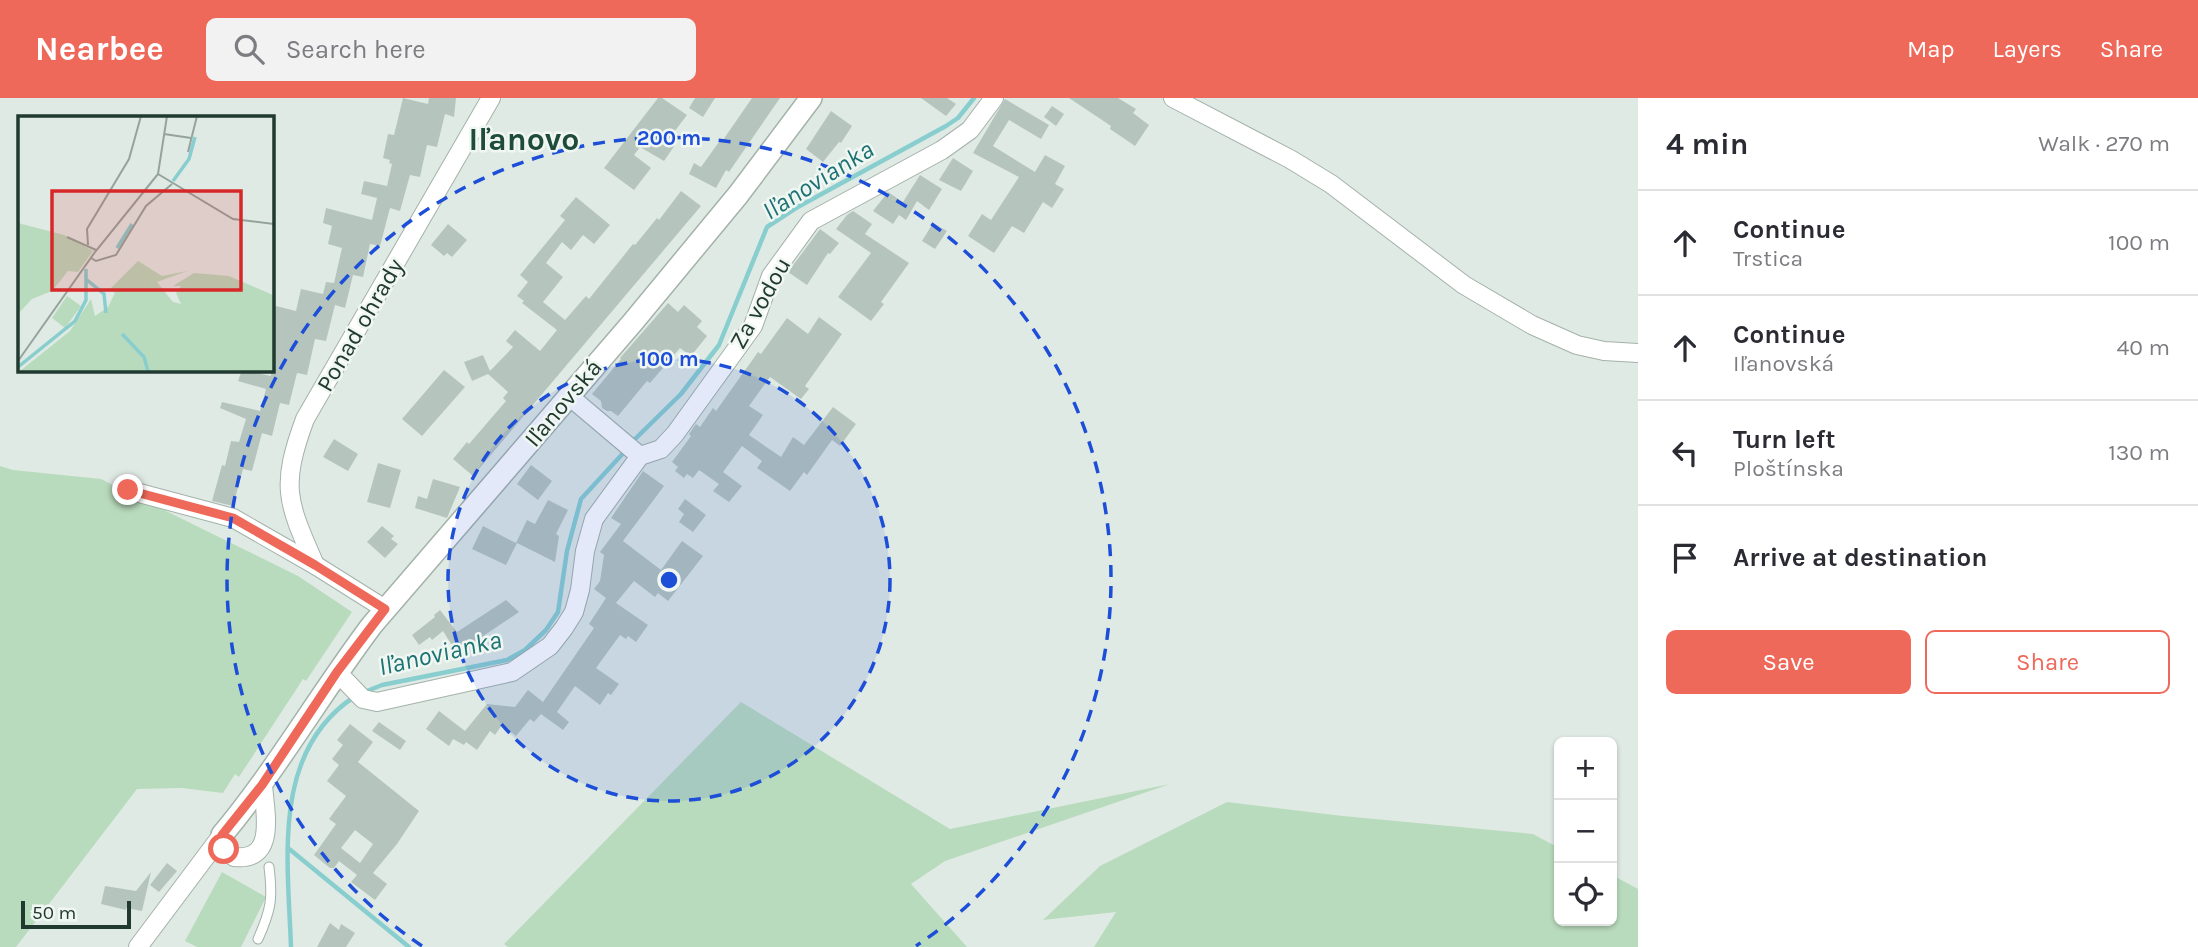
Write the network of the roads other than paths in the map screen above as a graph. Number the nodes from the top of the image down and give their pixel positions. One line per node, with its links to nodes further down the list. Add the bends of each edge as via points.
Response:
1 (491, 98): 9 (street, Ponad ohrady, via 305,419 293,451 288,487 293,515)
2 (811, 98): 6 (street, Iľanovská, via 738,195)
3 (994, 98): 7 (street, Za vodou, via 970,130 942,150 811,221 771,276 753,326 682,423 661,449)
4 (1173, 98): 5 (street, via 1331,184 1464,285 1532,325 1577,345)
5 (1638, 353)
6 (569, 396): 7 (street); 10 (street, Iľanovská)
7 (634, 450): 11 (street, Za vodou, via 594,519 573,611 550,646 523,666 500,675 377,702 358,694)
8 (128, 490): 9 (street, via 233,518)
9 (315, 565): 10 (street)
10 (385, 609): 11 (street, Iľanovská)
11 (337, 672): 12 (street, Iľanovská)
12 (262, 785): 13 (street, Iľanovská); 13 (street, via 265,839 259,851 234,857 224,849)
13 (222, 835): 16 (street)
14 (270, 867): 15 (lane, via 270,912)
15 (258, 939)
16 (138, 947)

